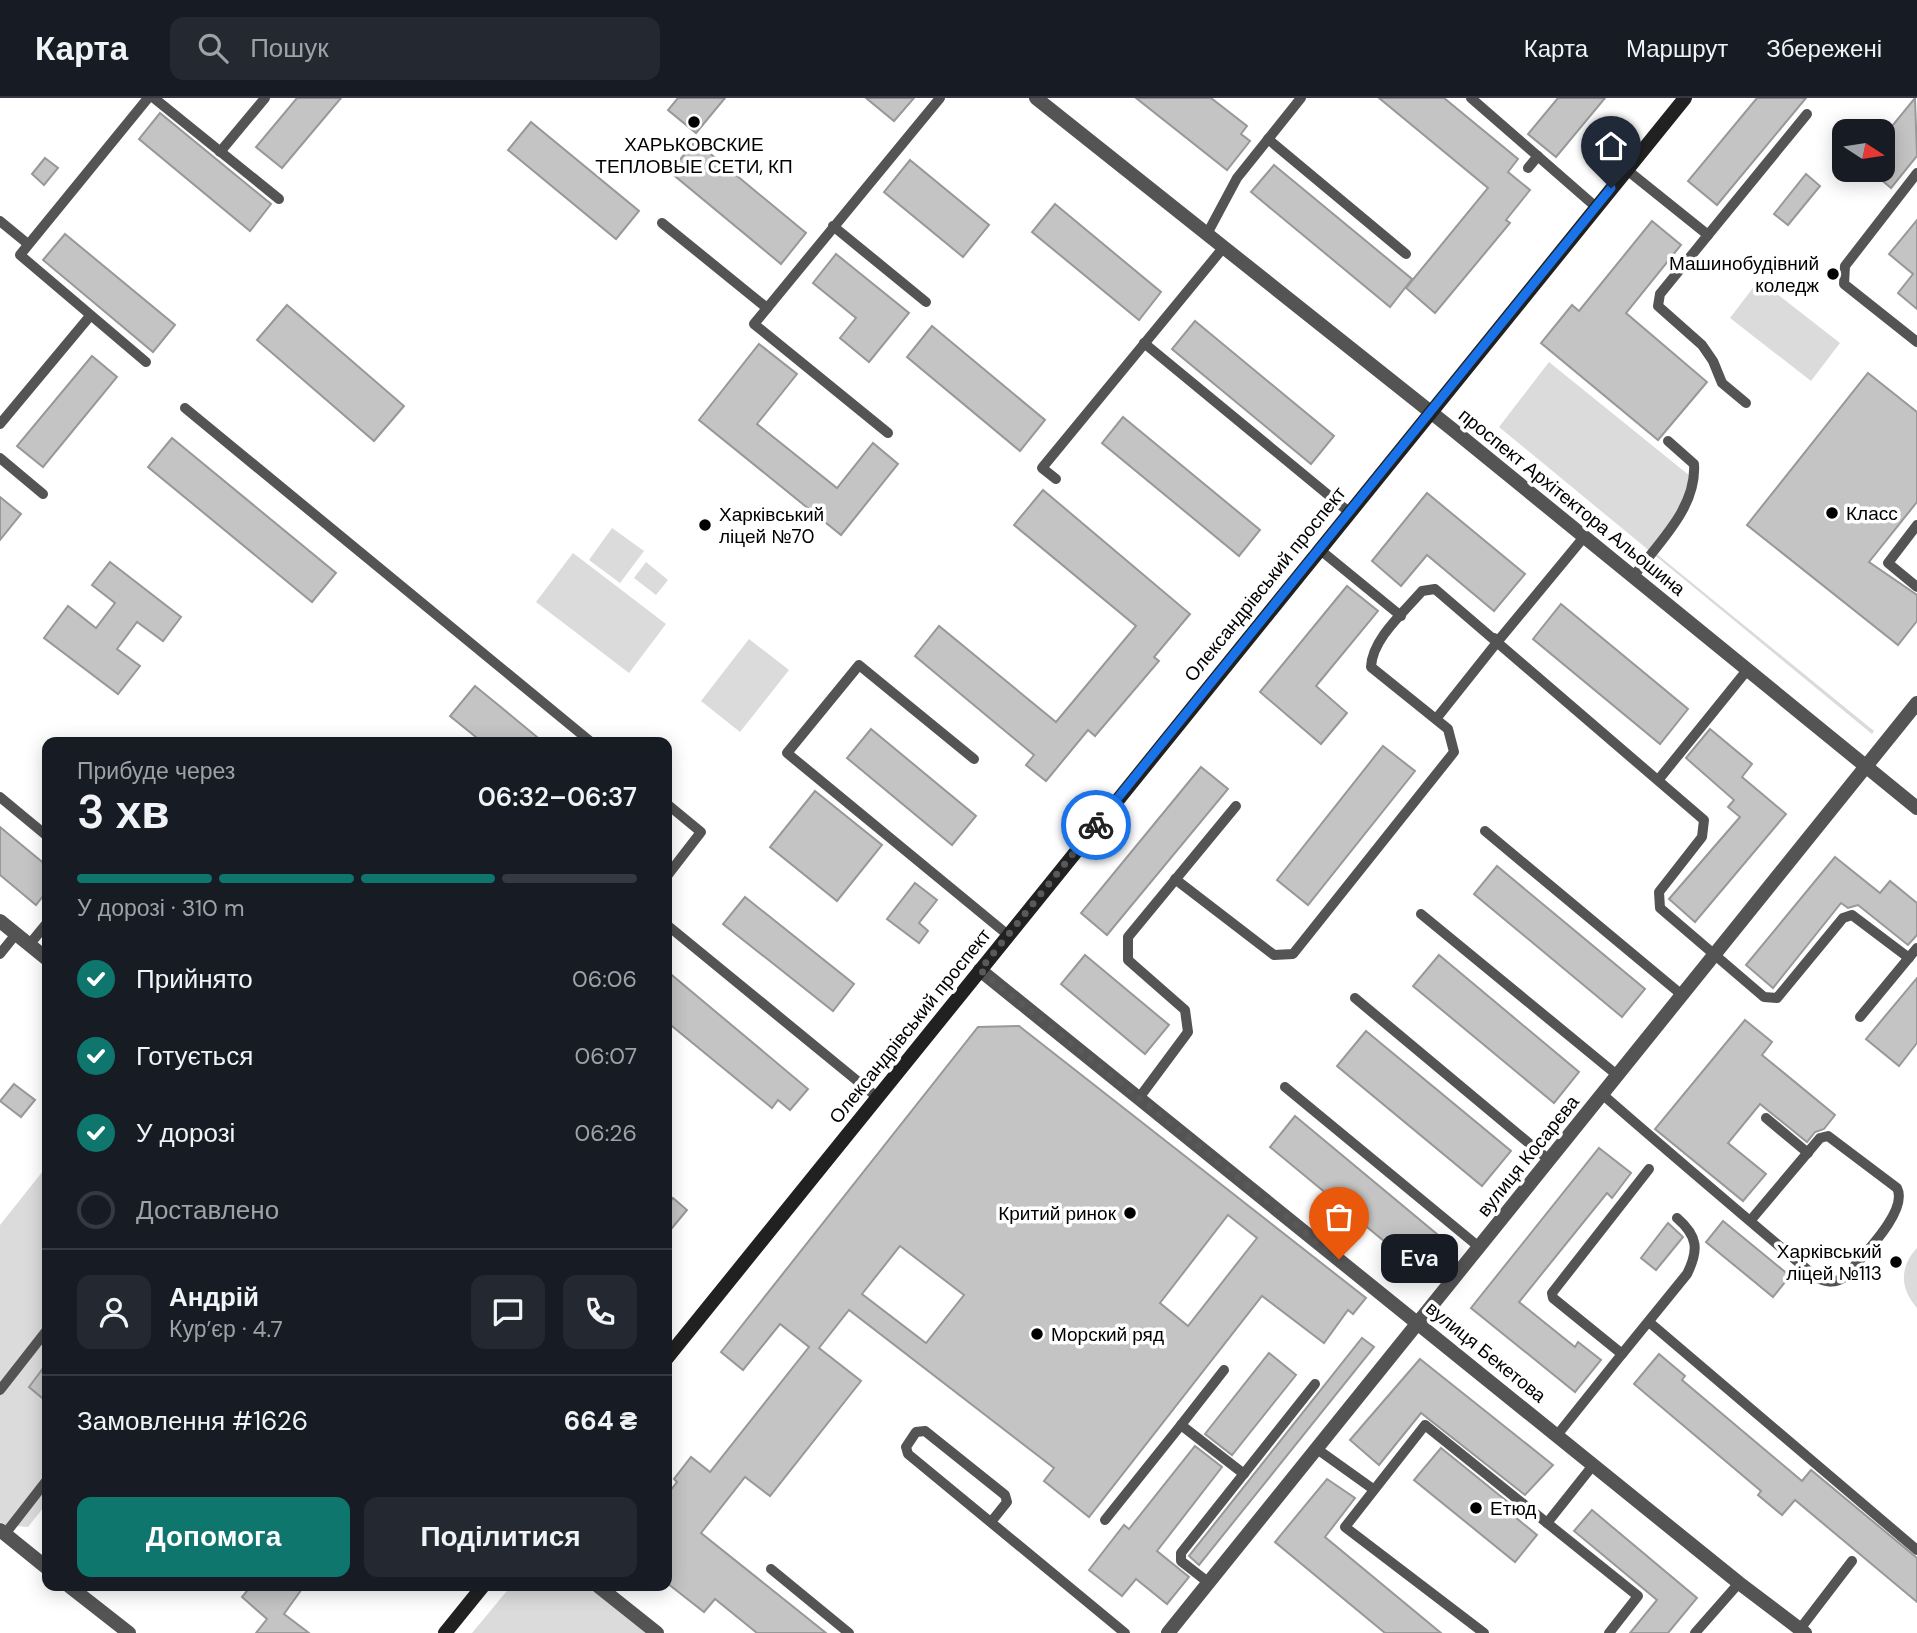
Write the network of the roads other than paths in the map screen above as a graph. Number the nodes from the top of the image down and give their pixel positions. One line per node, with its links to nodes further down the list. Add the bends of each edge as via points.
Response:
1 (148, 98): 23 (lane)
2 (154, 98): 11 (lane)
3 (265, 98): 11 (lane)
4 (940, 98): 20 (lane)
5 (1036, 98): 21 (street, проспект Архітектора Альошина)
6 (1301, 98): 10 (lane)
7 (1471, 98): 12 (lane)
8 (1685, 98): 14 (main road, Олександрівський проспект)
9 (1807, 114): 22 (lane)
10 (1268, 139): 21 (lane, via 1237,178); 25 (lane)
11 (220, 152): 16 (lane)
12 (1538, 156): 13 (lane); 17 (lane)
13 (1528, 168)
14 (1627, 170): 17 (main road, Олександрівський проспект); 22 (lane)
15 (1917, 173): 29 (lane, via 1845,266 1843,284)
16 (279, 200)
17 (1596, 207): 34 (main road, Олександрівський проспект)
18 (0, 220): 23 (lane)
19 (662, 223): 27 (lane)
20 (833, 226): 26 (lane); 27 (lane)
21 (1207, 234): 24 (street, проспект Архітектора Альошина)
22 (1708, 235): 32 (lane, via 1660,294 1658,306 1702,345 1722,383)
23 (28, 244): 28 (lane, via 20,255 22,260)
24 (1223, 248): 30 (lane); 34 (street, проспект Архітектора Альошина)
25 (1406, 254)
26 (926, 302)
27 (767, 308): 36 (lane, via 754,324)
28 (90, 316): 31 (lane); 35 (lane)
29 (1917, 342)
30 (1144, 343): 39 (lane, via 1042,468); 41 (lane)
31 (146, 362)
32 (1746, 403)
33 (185, 408): 52 (lane)
34 (1429, 412): 41 (main road, Олександрівський проспект); 43 (street, проспект Архітектора Альошина)
35 (0, 424)
36 (888, 433)
37 (1668, 441): 45 (lane, via 1694,464 1695,480 1689,502)
38 (0, 458): 40 (lane)
39 (1056, 479)
40 (43, 494)
41 (1349, 512): 44 (main road, Олександрівський проспект)
42 (1917, 525): 46 (lane, via 1888,563)
43 (1584, 537): 45 (street, проспект Архітектора Альошина); 48 (lane)
44 (1319, 549): 47 (lane); 69 (main road, Олександрівський проспект)
45 (1633, 577): 49 (street, проспект Архітектора Альошина)
46 (1917, 587)
47 (1401, 616): 48 (lane, via 1422,591 1435,589); 51 (lane, via 1372,652 1371,667)
48 (1498, 641): 51 (lane); 55 (lane)
49 (1748, 669): 54 (street, проспект Архітектора Альошина); 55 (lane)
50 (1917, 703): 54 (street, вулиця Косарєва)
51 (1436, 719): 63 (lane, via 1448,729 1454,752 1293,954 1274,955)
52 (585, 737)
53 (974, 759): 69 (lane, via 859,665 788,752)
54 (1866, 766): 59 (street, проспект Архітектора Альошина); 74 (street, вулиця Косарєва)
55 (1659, 779): 74 (lane, via 1704,820 1702,837 1659,891 1660,908)
56 (0, 797): 61 (lane)
57 (1236, 806): 63 (lane)
58 (672, 808): 62 (lane, via 701,832)
59 (1917, 808)
60 (1485, 831): 76 (lane)
61 (42, 832)
62 (672, 870)
63 (1175, 879): 83 (lane, via 1128,937 1128,960 1185,1010 1188,1032)
64 (1421, 914): 79 (lane)
65 (0, 921): 68 (street)
66 (42, 929): 70 (lane)
67 (672, 929): 82 (lane)
68 (16, 934): 70 (street); 72 (lane)
69 (1008, 934): 75 (main road, Олександрівський проспект)
70 (29, 944): 73 (street)
71 (1913, 953): 74 (lane, via 1852,915 1843,918 1777,998 1770,999); 78 (lane)
72 (0, 954)
73 (42, 955)
74 (1714, 955): 76 (street, вулиця Косарєва)
75 (980, 970): 82 (main road, Олександрівський проспект); 83 (street, вулиця Бекетова)
76 (1682, 995): 79 (street, вулиця Косарєва)
77 (1355, 998): 86 (lane)
78 (1860, 1017)
79 (1617, 1075): 81 (street, вулиця Косарєва)
80 (1284, 1087): 90 (lane)
81 (1602, 1094): 86 (street, вулиця Косарєва); 89 (lane)
82 (877, 1097): 94 (main road, Олександрівський проспект)
83 (1139, 1098): 92 (street, вулиця Бекетова)
84 (1766, 1118): 85 (lane)
85 (1808, 1153): 89 (lane); 89 (lane, via 1820,1138 1836,1139 1901,1194 1898,1210 1845,1277 1837,1282 1817,1278)
86 (1549, 1160): 90 (street, вулиця Косарєва)
87 (1649, 1169): 95 (lane, via 1552,1293)
88 (1677, 1218): 91 (lane, via 1695,1241 1695,1259)
89 (1750, 1221)
90 (1479, 1247): 92 (street, вулиця Косарєва)
91 (1648, 1322): 95 (lane); 110 (lane)
92 (1418, 1323): 100 (street, вулиця Бекетова); 101 (street, вулиця Косарєва)
93 (42, 1336): 98 (lane)
94 (672, 1352)
95 (1622, 1354): 100 (lane)
96 (1224, 1370): 99 (lane)
97 (1315, 1384): 103 (lane)
98 (0, 1390)
99 (1181, 1425): 103 (lane); 106 (lane)
100 (1558, 1434): 102 (street, вулиця Бекетова)
101 (1317, 1449): 105 (lane); 114 (street, вулиця Косарєва)
102 (1594, 1464): 108 (lane); 115 (street, вулиця Бекетова)
103 (1244, 1474): 114 (lane, via 1181,1553 1181,1561)
104 (42, 1486): 109 (lane)
105 (1373, 1489): 108 (lane, via 1425,1425); 126 (lane, via 1345,1527)
106 (1105, 1520)
107 (991, 1522): 107 (lane, via 908,1454 906,1447 916,1432 925,1431 1005,1494 1007,1502); 124 (lane)
108 (1548, 1523): 127 (lane, via 1638,1596)
109 (2, 1532): 112 (street)
110 (1917, 1550)
111 (1852, 1561): 119 (lane)
112 (42, 1564)
113 (771, 1569): 123 (lane)
114 (1209, 1583): 125 (street, вулиця Косарєва)
115 (1739, 1583): 119 (street, вулиця Бекетова); 128 (lane)
116 (75, 1591): 120 (street)
117 (479, 1591): 121 (main road)
118 (604, 1591): 122 (street)
119 (1802, 1631)
120 (129, 1633)
121 (445, 1633)
122 (657, 1633)
123 (849, 1633)
124 (1125, 1633)
125 (1168, 1633)
126 (1484, 1633)
127 (1609, 1633)
128 (1695, 1633)

